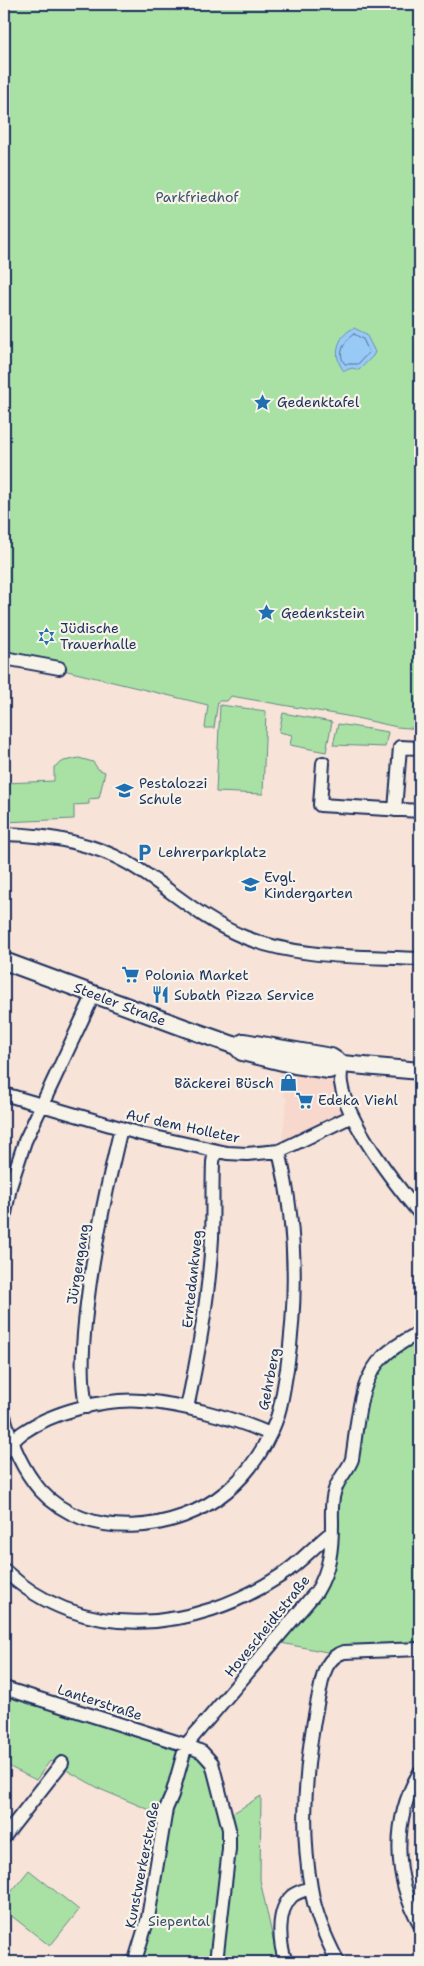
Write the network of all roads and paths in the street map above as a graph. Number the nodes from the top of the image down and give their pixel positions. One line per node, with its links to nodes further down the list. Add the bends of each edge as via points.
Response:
1 (4, 658): 2 (street)
2 (59, 668)
3 (420, 748): 5 (street, via 400,747)
4 (324, 763): 5 (street, via 320,805)
5 (396, 810): 6 (street)
6 (420, 811)
7 (4, 834): 8 (street, via 61,840 105,852 142,872 203,916 263,943 305,952)
8 (420, 959)
9 (4, 960): 10 (main road, Steeler Straße)
10 (94, 994): 11 (main road, Steeler Straße, via 236,1046 242,1052 276,1062 329,1070); 14 (street)
11 (342, 1064): 12 (main road, Steeler Straße); 15 (street, via 341,1083)
12 (420, 1072)
13 (4, 1094): 14 (street, Auf dem Holleter)
14 (43, 1105): 16 (street, Auf dem Holleter); 20 (street, via 15,1169)
15 (352, 1116): 18 (street, Auf dem Holleter); 19 (street, via 384,1168)
16 (121, 1128): 17 (street, Auf dem Holleter); 22 (street, Jürgengang, via 89,1286 83,1352)
17 (215, 1151): 18 (street, Auf dem Holleter, via 247,1154); 23 (street, Erntedankweg, via 207,1291)
18 (279, 1151): 25 (street, Gehrberg, via 292,1226 295,1287 292,1333 280,1410)
19 (420, 1214)
20 (4, 1219)
21 (420, 1332): 27 (street, Hovescheidtstraße, via 384,1356 367,1381 352,1459 334,1493)
22 (86, 1407): 23 (street, via 141,1401); 26 (street, via 47,1420 21,1434)
23 (187, 1408): 25 (street)
24 (4, 1416): 26 (street, Gehrberg)
25 (270, 1434): 26 (street, Gehrberg, via 252,1464 219,1497 177,1518 130,1526 90,1520 55,1503 41,1491)
26 (8, 1448)
27 (332, 1532): 28 (street, via 302,1560 264,1586 220,1606 162,1621 103,1620 78,1614 30,1592); 31 (street, Hovescheidtstraße, via 330,1562 318,1591)
28 (4, 1570)
29 (420, 1649): 35 (street, via 344,1652 335,1656 326,1667 316,1711 307,1798 306,1850)
30 (4, 1688): 31 (street, Lanterstraße)
31 (186, 1746): 37 (street, Kunstwerkerstraße, via 166,1809 148,1918); 38 (street, Lanterstraße, via 202,1752 212,1763 229,1828 230,1849)
32 (62, 1763): 34 (street)
33 (420, 1772): 36 (street, via 405,1808 399,1846 405,1888)
34 (4, 1837)
35 (311, 1888): 39 (street, via 292,1897 283,1913 281,1942); 40 (street, via 321,1924)
36 (420, 1924)
37 (133, 1960)
38 (216, 1962)
39 (286, 1962)
40 (338, 1962)

